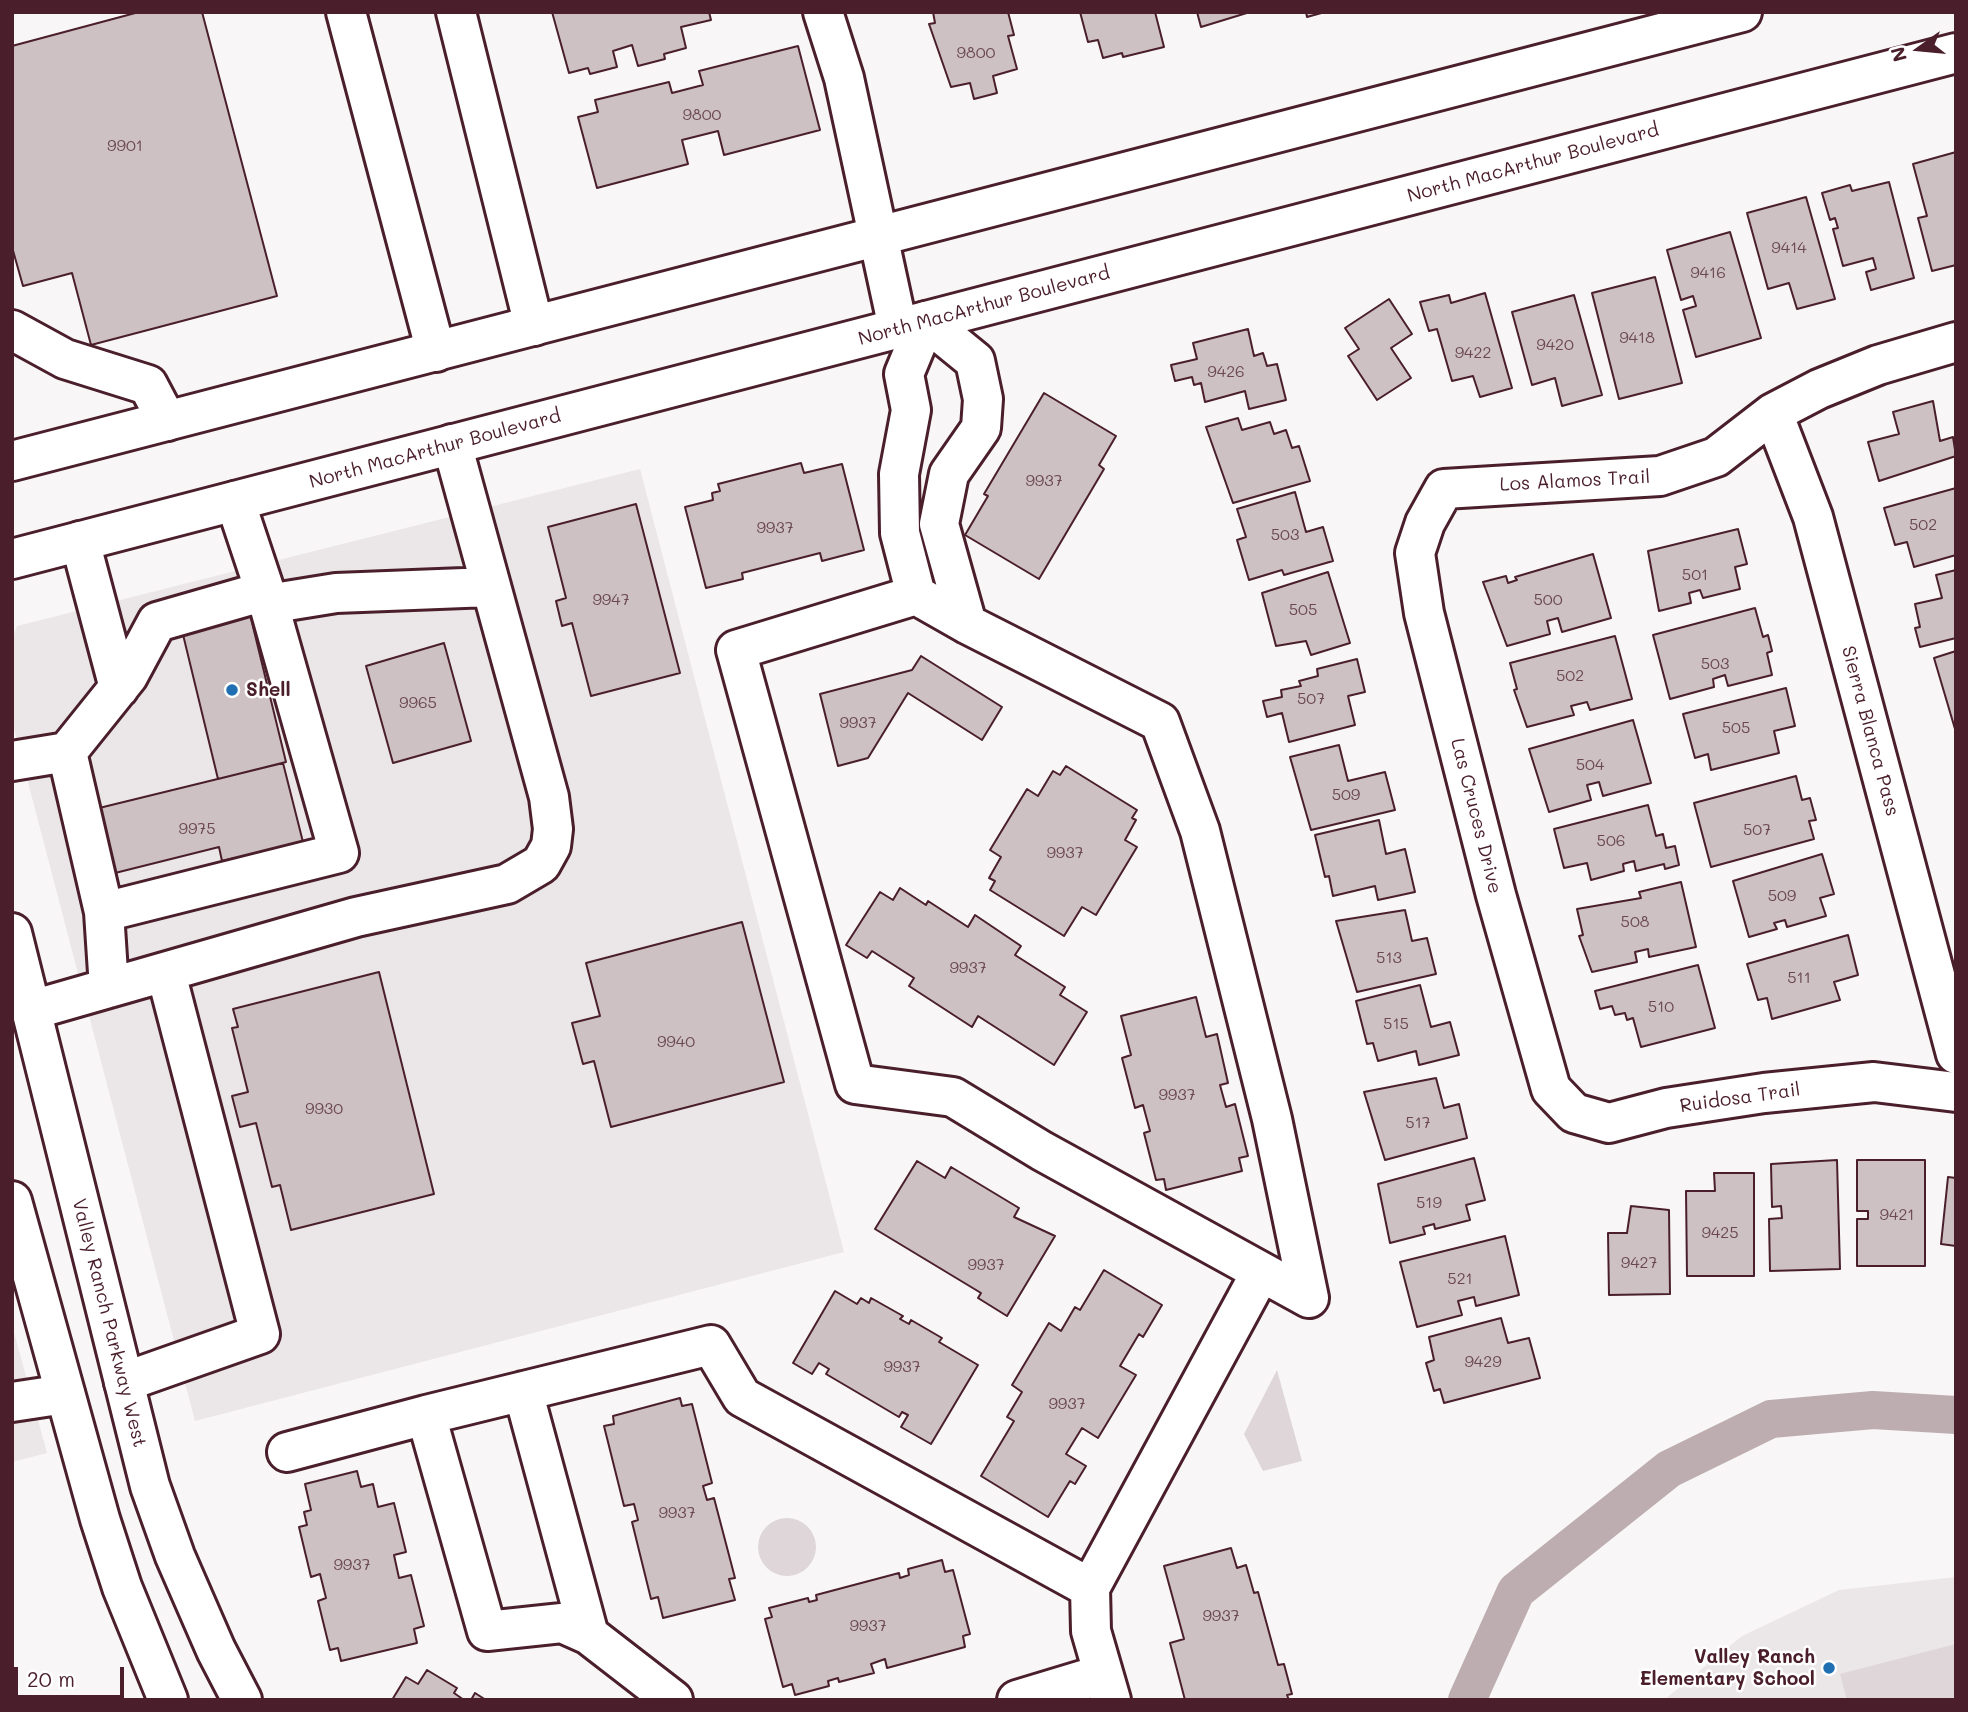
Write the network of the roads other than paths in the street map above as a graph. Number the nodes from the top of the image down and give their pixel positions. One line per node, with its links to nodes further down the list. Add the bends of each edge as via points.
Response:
1 (345, 12): 11 (main road)
2 (456, 12): 8 (main road)
3 (823, 12): 6 (main road, via 844,78)
4 (1742, 12): 6 (main road)
5 (1956, 53): 7 (main road, North MacArthur Boulevard)
6 (881, 236): 7 (main road); 8 (main road)
7 (912, 324): 15 (main road, North MacArthur Boulevard); 23 (main road, via 904,374 911,410 899,474 900,533); 25 (main road, via 975,360 983,399 981,428 949,474 939,524)
8 (534, 326): 11 (main road)
9 (12, 330): 13 (main road, via 65,359 148,385)
10 (1956, 342): 12 (main road, Los Alamos Trail, via 1878,365)
11 (436, 352): 13 (main road)
12 (1773, 413): 20 (main road, Los Alamos Trail, via 1716,457 1660,476 1444,489); 34 (main road, Sierra Blanca Pass, via 1813,517)
13 (167, 421): 16 (main road)
14 (12, 436): 16 (main road)
15 (452, 444): 18 (main road, North MacArthur Boulevard); 22 (main road)
16 (65, 447): 17 (main road)
17 (12, 461)
18 (235, 501): 19 (main road, North MacArthur Boulevard); 24 (main road)
19 (80, 541): 21 (main road, North MacArthur Boulevard); 26 (main road)
20 (1415, 553): 35 (main road, Las Cruces Drive, via 1424,613)
21 (12, 559)
22 (490, 587): 24 (main road); 31 (main road, via 550,797 554,829 541,864 507,884 356,917)
23 (916, 595): 25 (main road); 38 (main road, via 736,650 855,1084 953,1097)
24 (266, 597): 26 (main road, via 157,622); 29 (main road, via 339,853)
25 (967, 624): 38 (main road, via 1160,722 1200,831 1272,1119 1310,1298)
26 (119, 688): 27 (main road)
27 (67, 752): 28 (main road); 29 (main road)
28 (12, 761)
29 (104, 912): 32 (main road)
30 (12, 933): 33 (main road, Valley Ranch Parkway West)
31 (166, 973): 32 (main road); 39 (main road, via 260,1334)
32 (109, 988): 33 (main road)
33 (32, 1010): 39 (main road, Valley Ranch Parkway West)
34 (1956, 1054)
35 (1548, 1076): 36 (main road, Ruidosa Trail, via 1551,1089 1574,1113 1609,1123 1678,1106 1874,1082)
36 (1956, 1092)
37 (12, 1200): 41 (main road)
38 (1261, 1272): 45 (main road)
39 (124, 1382): 41 (main road); 49 (main road, Valley Ranch Parkway West, via 150,1486 175,1556)
40 (523, 1391): 43 (main road); 45 (main road, via 711,1345 742,1397); 46 (main road)
41 (65, 1394): 42 (main road); 48 (main road, via 122,1587)
42 (12, 1402)
43 (426, 1415): 44 (main road); 46 (main road, via 487,1631 562,1623)
44 (287, 1452)
45 (1090, 1588): 47 (main road, via 1091,1631)
46 (589, 1635): 50 (main road)
47 (1107, 1687): 51 (main road)
48 (168, 1700)
49 (242, 1700)
50 (673, 1700)
51 (1017, 1700)

